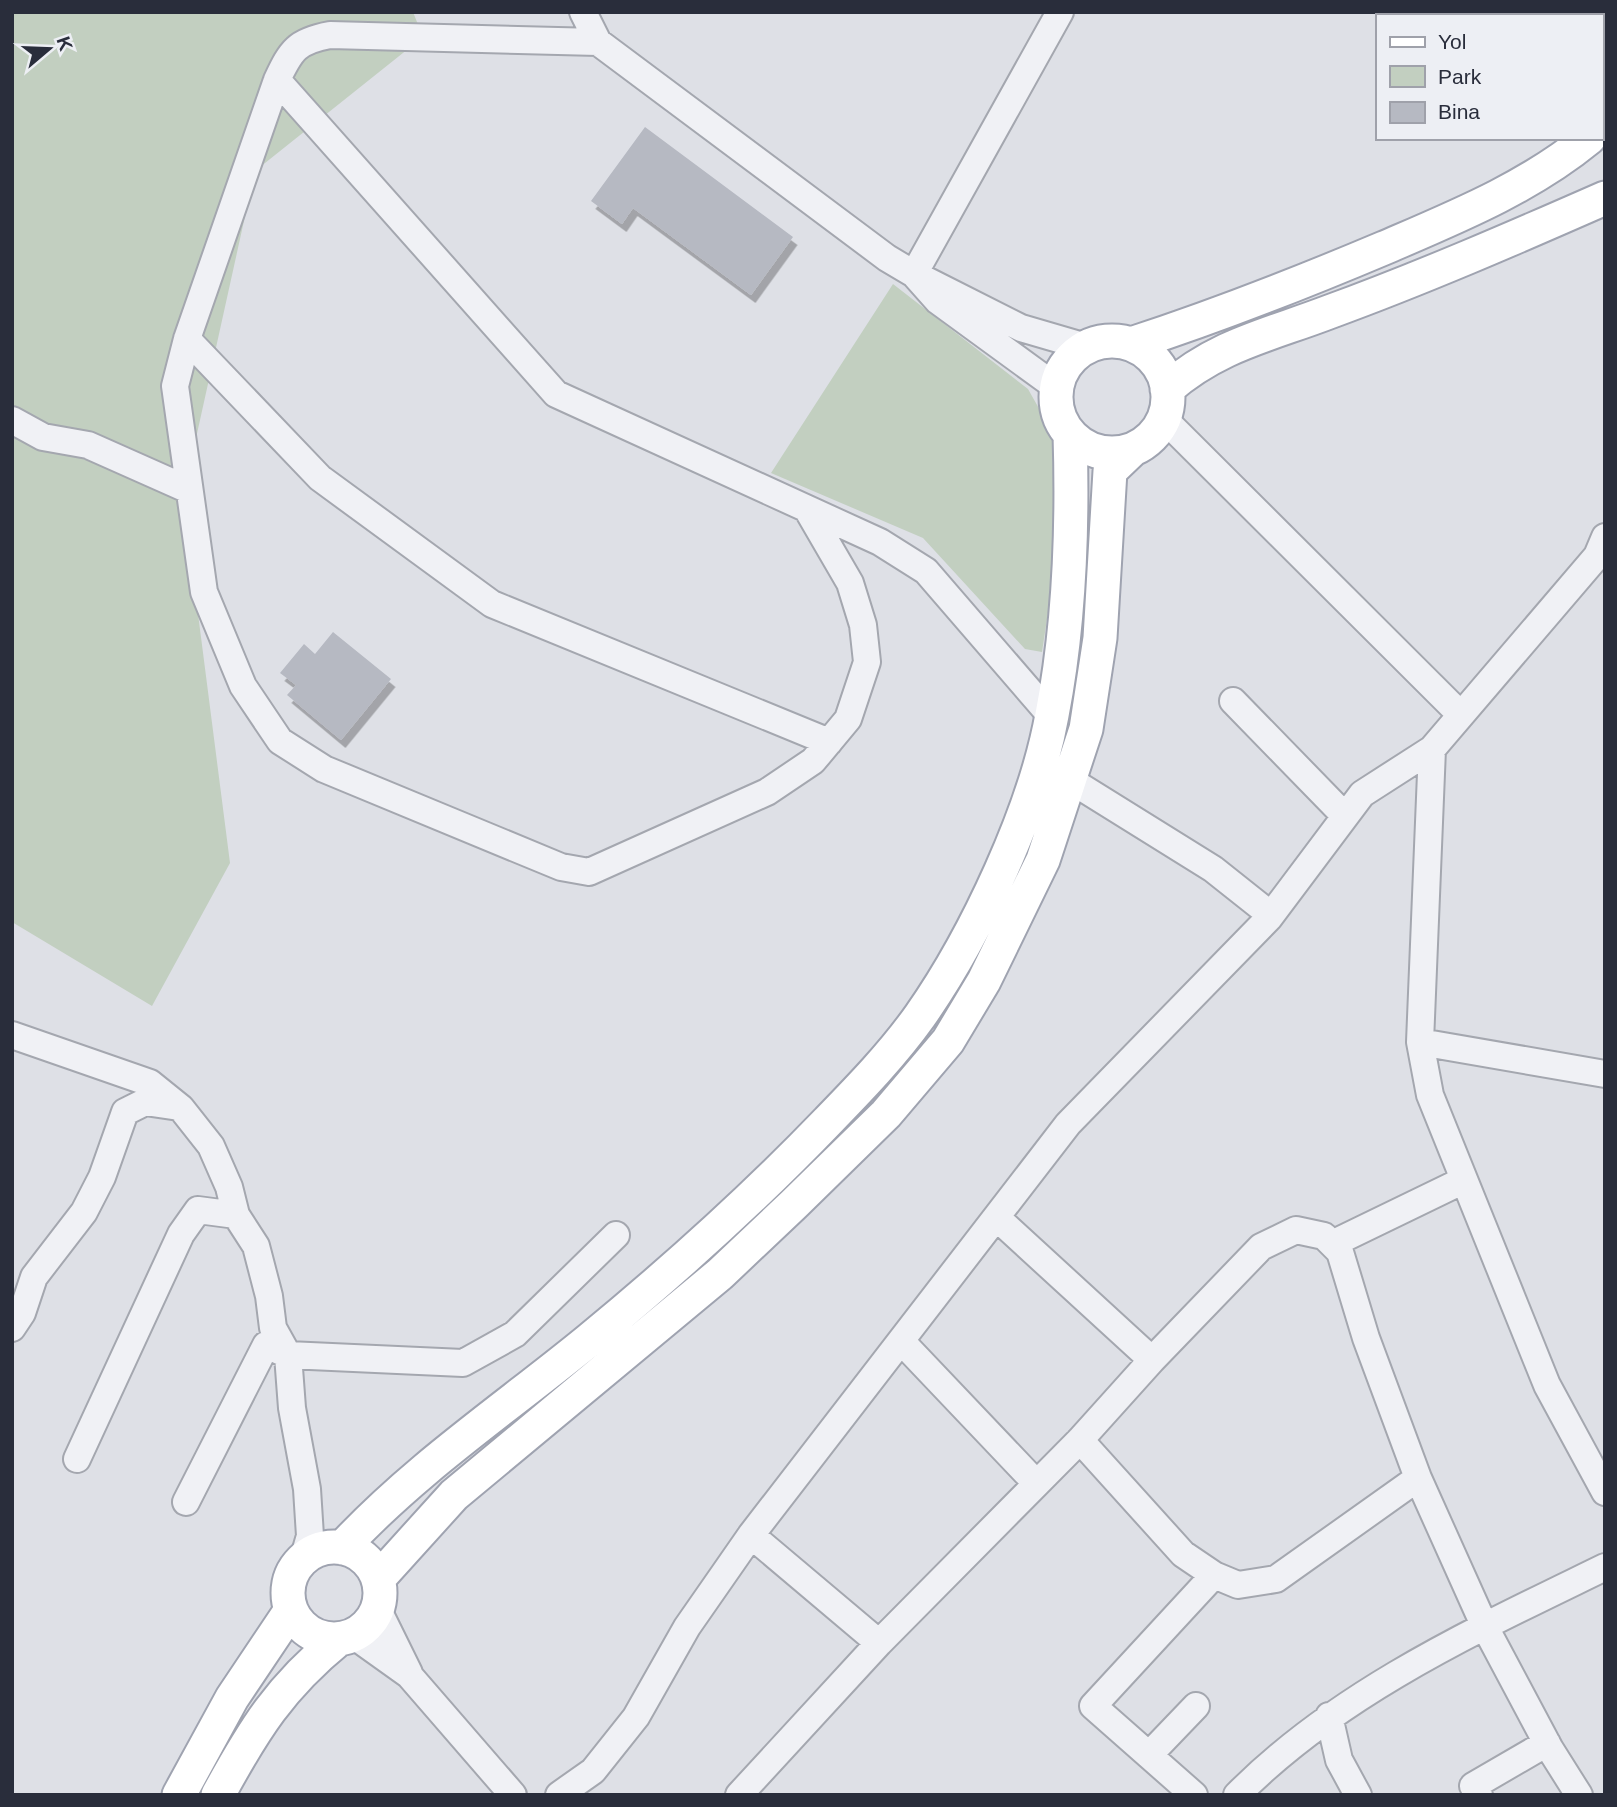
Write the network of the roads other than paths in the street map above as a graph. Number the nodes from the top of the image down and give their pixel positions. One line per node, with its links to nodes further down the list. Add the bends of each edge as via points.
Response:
1 (583, 12): 3 (street)
2 (1060, 12): 7 (street)
3 (598, 42): 4 (street, via 330,35 306,39 289,54); 7 (street)
4 (277, 80): 8 (street); 17 (street, via 555,394)
5 (1587, 140): 9 (main road, via 1556,165 1485,203 1256,300)
6 (1605, 198): 12 (main road, via 1329,312 1234,344 1191,368)
7 (914, 274): 10 (street, via 1021,328); 11 (street, via 938,301)
8 (187, 339): 16 (street, via 175,386); 22 (street, via 320,478 492,604)
9 (1131, 345): 10 (main road, via 1108,342); 12 (main road, via 1155,362)
10 (1086, 347): 11 (main road, via 1062,371)
11 (1056, 387): 14 (main road, via 1058,412)
12 (1165, 404): 15 (main road, via 1148,440); 20 (street)
13 (12, 420): 16 (street, via 43,437 88,445)
14 (1070, 434): 15 (main road, via 1098,452); 21 (main road, via 1073,519)
15 (1132, 450): 24 (main road, via 1110,471 1100,638 1086,729)
16 (187, 489): 22 (street, via 204,592 243,686 280,741 324,769 561,867 589,872 767,792 814,761)
17 (807, 509): 21 (street, via 880,542 926,571); 22 (street, via 850,583 863,625 867,662 848,719)
18 (1602, 556): 20 (street)
19 (1233, 701): 25 (street)
20 (1461, 715): 23 (street)
21 (1052, 717): 47 (main road, via 1000,872 962,948 919,1017 868,1079 762,1189 591,1338)
22 (830, 741)
23 (1432, 749): 25 (street, via 1362,794); 28 (street)
24 (1070, 780): 26 (street, via 1213,869); 50 (main road, via 1043,860 984,981 948,1041 886,1114 720,1274 454,1495)
25 (1345, 816): 26 (street)
26 (1271, 915): 33 (street, via 1068,1124)
27 (12, 1035): 30 (street, via 150,1083)
28 (1420, 1042): 29 (street); 31 (street, via 1430,1094)
29 (1605, 1074)
30 (181, 1108): 32 (street, via 211,1146); 36 (street, via 145,1102 125,1112 102,1177 83,1212 34,1277)
31 (1462, 1181): 35 (street); 44 (street, via 1547,1385)
32 (236, 1215): 38 (street, via 256,1246 273,1328); 41 (street, via 198,1210 181,1234)
33 (997, 1218): 37 (street); 39 (street)
34 (616, 1235): 38 (street, via 515,1334 463,1363)
35 (1332, 1244): 39 (street, via 1324,1236 1296,1230 1261,1247); 42 (street, via 1340,1252)
36 (12, 1328)
37 (902, 1342): 43 (street); 46 (street)
38 (288, 1356): 45 (street, via 266,1345 258,1355); 47 (street, via 307,1489)
39 (1152, 1360): 40 (street)
40 (1080, 1440): 43 (street); 49 (street, via 1183,1554)
41 (77, 1459)
42 (1418, 1478): 49 (street, via 1276,1579 1238,1585); 52 (street)
43 (1036, 1483): 54 (street)
44 (1605, 1492)
45 (186, 1502)
46 (751, 1535): 54 (street); 64 (street, via 687,1627 636,1717 593,1771)
47 (325, 1551): 50 (main road, via 364,1559); 51 (main road, via 290,1580)
48 (1605, 1567): 52 (street)
49 (1214, 1575): 59 (street, via 1093,1706)
50 (378, 1594): 53 (main road, via 371,1621); 55 (street)
51 (291, 1610): 53 (main road, via 310,1633); 61 (main road, via 232,1698)
52 (1485, 1625): 57 (street); 58 (street)
53 (346, 1637): 55 (street); 62 (main road, via 305,1667 277,1697)
54 (878, 1643): 65 (street)
55 (409, 1675): 63 (street)
56 (1196, 1706): 59 (street)
57 (1329, 1716): 60 (street, via 1339,1760); 67 (street, via 1276,1755)
58 (1547, 1743): 68 (street, via 1474,1786); 69 (street)
59 (1149, 1755): 66 (street)
60 (1357, 1792)
61 (179, 1795)
62 (218, 1795)
63 (513, 1795)
64 (559, 1795)
65 (739, 1795)
66 (1194, 1795)
67 (1237, 1795)
68 (1479, 1795)
69 (1579, 1795)

